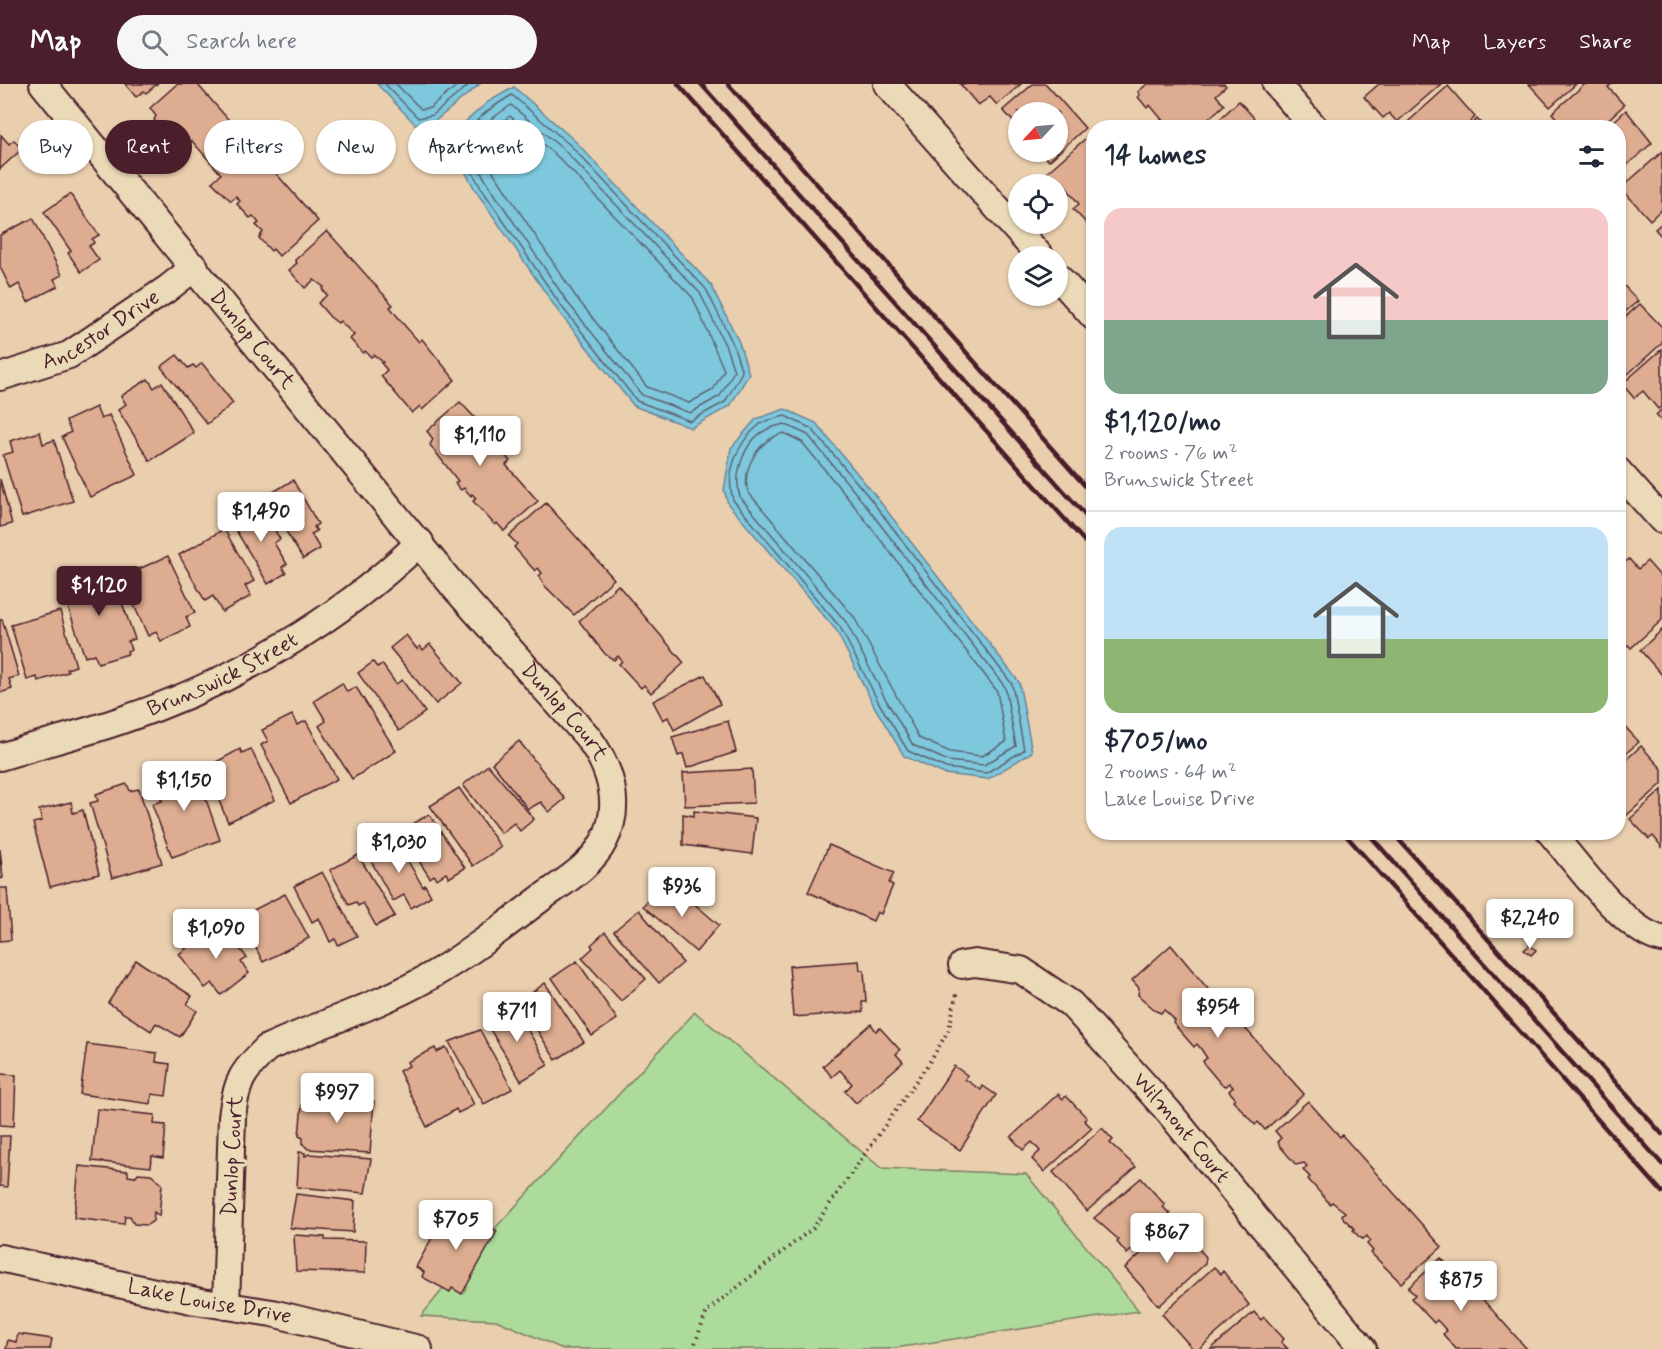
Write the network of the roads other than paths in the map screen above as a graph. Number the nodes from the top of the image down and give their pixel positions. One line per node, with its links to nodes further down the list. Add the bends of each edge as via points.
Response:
1 (43, 84): 6 (street, Dunlop Court)
2 (887, 84): 5 (street)
3 (1276, 84): 4 (street)
4 (1308, 120)
5 (1031, 246)
6 (195, 267): 9 (street, Ancestor Drive, via 69,355); 12 (street, Dunlop Court)
7 (1068, 288): 8 (street)
8 (1086, 308)
9 (0, 377)
10 (1626, 480): 11 (street)
11 (1662, 520)
12 (420, 542): 13 (street, Brunswick Street, via 390,571 341,608 234,673 122,720); 18 (street, Dunlop Court, via 455,588 600,753 613,790 608,831 604,843 586,865 429,977 267,1048 247,1067 235,1092 232,1117)
13 (0, 757)
14 (1557, 840): 15 (street, via 1638,930)
15 (1662, 939)
16 (962, 965): 20 (street, Wilmont Court, via 975,963 1022,970 1071,1004 1168,1111)
17 (0, 1258): 18 (street, Lake Louise Drive)
18 (226, 1306): 19 (street, Lake Louise Drive, via 272,1313)
19 (419, 1349)
20 (1363, 1349)

